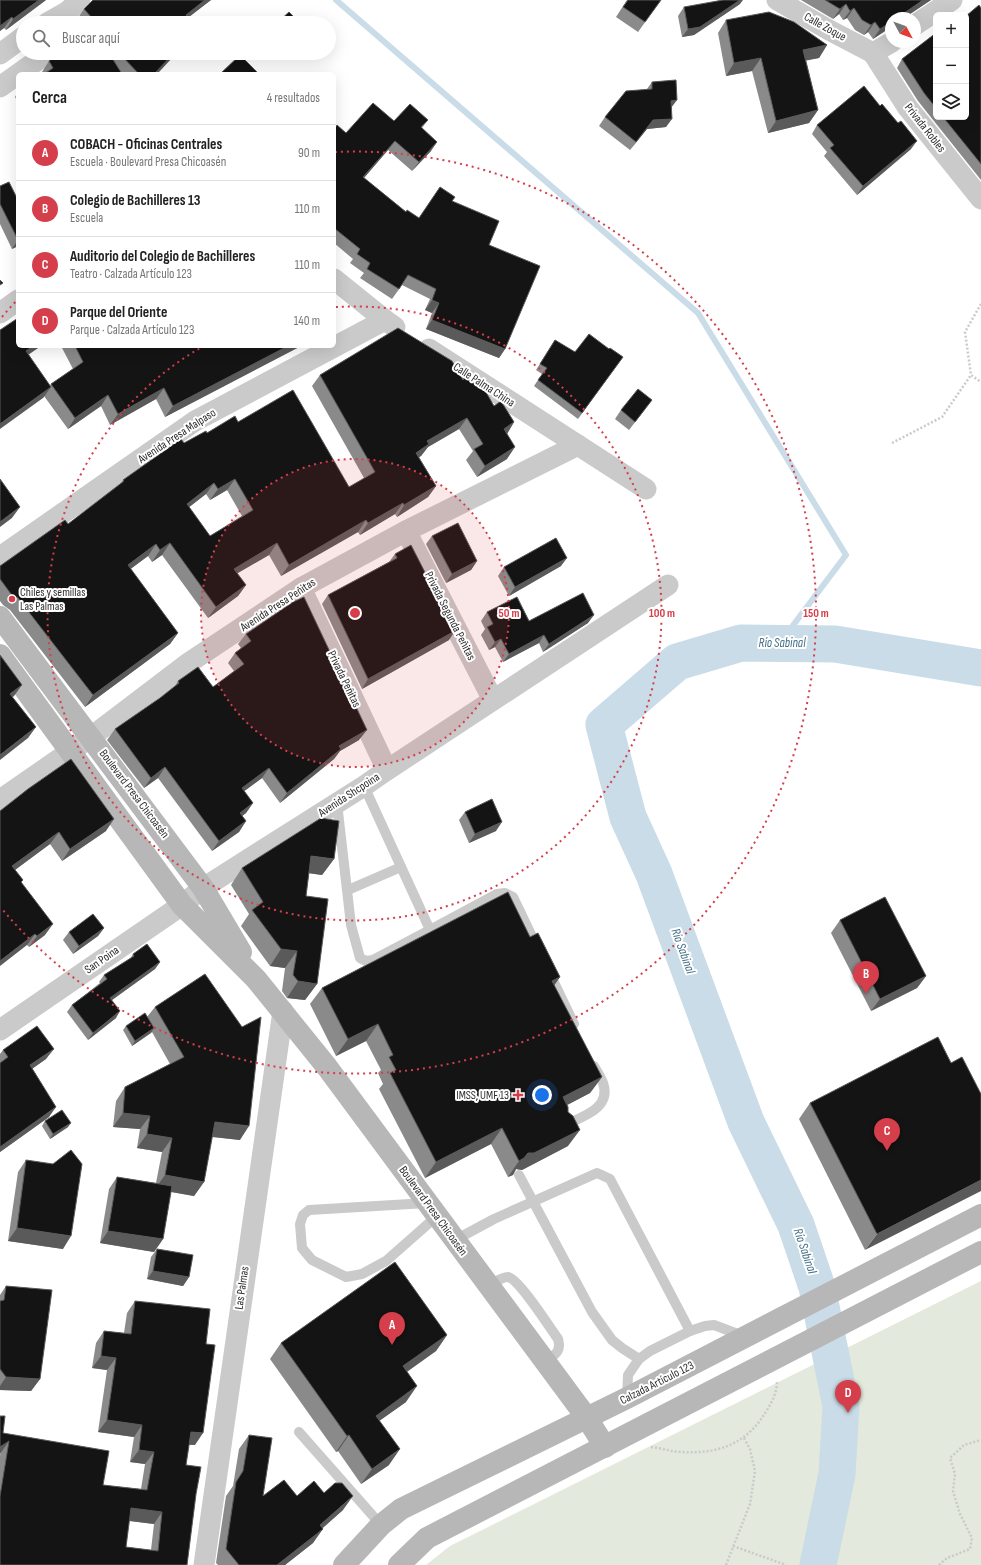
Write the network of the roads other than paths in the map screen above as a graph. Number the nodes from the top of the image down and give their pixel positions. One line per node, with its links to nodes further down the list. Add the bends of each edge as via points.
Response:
1 (777, 0): 6 (street, Calle Zoque)
2 (952, 0): 3 (street)
3 (923, 13)
4 (16, 42): 7 (street)
5 (885, 46): 6 (street)
6 (873, 53): 12 (street, Privada Robles, via 908,108)
7 (0, 54)
8 (38, 60): 9 (street)
9 (21, 72)
10 (16, 76): 11 (street)
11 (0, 87)
12 (981, 199)
13 (336, 281): 16 (street, Calle Palma China)
14 (16, 302): 15 (street)
15 (0, 314)
16 (385, 320): 17 (street, Avenida Presa Malpaso); 19 (street, Calle Palma China)
17 (336, 346)
18 (332, 348): 22 (street, Avenida Presa Malpaso, via 195,421)
19 (578, 445): 20 (street, Calle Palma China); 21 (street, Avenida Presa Peñitas)
20 (646, 489)
21 (406, 531): 24 (street, Avenida Presa Peñitas); 27 (street, Privada Segunda Peñitas)
22 (0, 557)
23 (668, 586): 27 (street, Avenida Shcpoina)
24 (301, 588): 28 (street, Avenida Presa Peñitas, via 187,664); 30 (street, Privada Peñitas)
25 (0, 616): 28 (main road, Boulevard Presa Chicoasén)
26 (0, 656): 29 (main road, Boulevard Presa Chicoasén)
27 (493, 700): 30 (street, Avenida Shcpoina)
28 (91, 737): 29 (street, Avenida Presa Peñitas); 35 (main road, Boulevard Presa Chicoasén)
29 (70, 751): 32 (street, Avenida Presa Peñitas); 37 (main road, Boulevard Presa Chicoasén)
30 (387, 770): 31 (street, Avenida Shcpoina)
31 (364, 786): 33 (street, Avenida Shcpoina); 34 (lane)
32 (0, 800)
33 (337, 803): 35 (street, Avenida Shcpoina); 36 (lane)
34 (401, 867): 36 (lane); 38 (lane)
35 (203, 888): 37 (street, San Poina); 39 (main road, Boulevard Presa Chicoasén)
36 (348, 890): 38 (lane, via 351,925 360,958 366,961 373,960)
37 (182, 905): 39 (main road, Boulevard Presa Chicoasén); 41 (street, San Poina)
38 (430, 930): 42 (lane, via 497,894 505,893 512,897)
39 (256, 979): 40 (main road, Boulevard Presa Chicoasén)
40 (282, 1011): 47 (main road, Boulevard Presa Chicoasén, via 327,1067); 59 (street, Las Palmas)
41 (0, 1030)
42 (579, 1034)
43 (589, 1055): 44 (lane, via 603,1084 604,1098 597,1109)
44 (563, 1126)
45 (519, 1175): 46 (lane)
46 (533, 1202): 49 (lane); 51 (lane, via 597,1173 610,1179); 53 (lane, via 592,1312 612,1340)
47 (432, 1210): 47 (lane, via 386,1261 362,1274 346,1277 312,1260 302,1248 300,1224 303,1215 309,1210); 49 (main road, Boulevard Presa Chicoasén)
48 (981, 1215): 52 (main road, Calzada Artículo 123)
49 (455, 1240): 55 (main road, Boulevard Presa Chicoasén)
50 (981, 1252): 57 (main road)
51 (690, 1331): 52 (lane, via 714,1325); 53 (lane)
52 (745, 1337): 54 (main road, Calzada Artículo 123)
53 (639, 1359): 54 (lane, via 628,1376)
54 (627, 1398): 55 (main road, Calzada Artículo 123)
55 (587, 1418): 57 (main road, Boulevard Presa Chicoasén); 58 (main road, Calzada Artículo 123, via 401,1509)
56 (299, 1432): 58 (lane)
57 (605, 1447): 61 (main road, via 427,1538)
58 (381, 1525): 60 (main road, Calzada Artículo 123)
59 (204, 1565)
60 (344, 1565)
61 (399, 1565)

